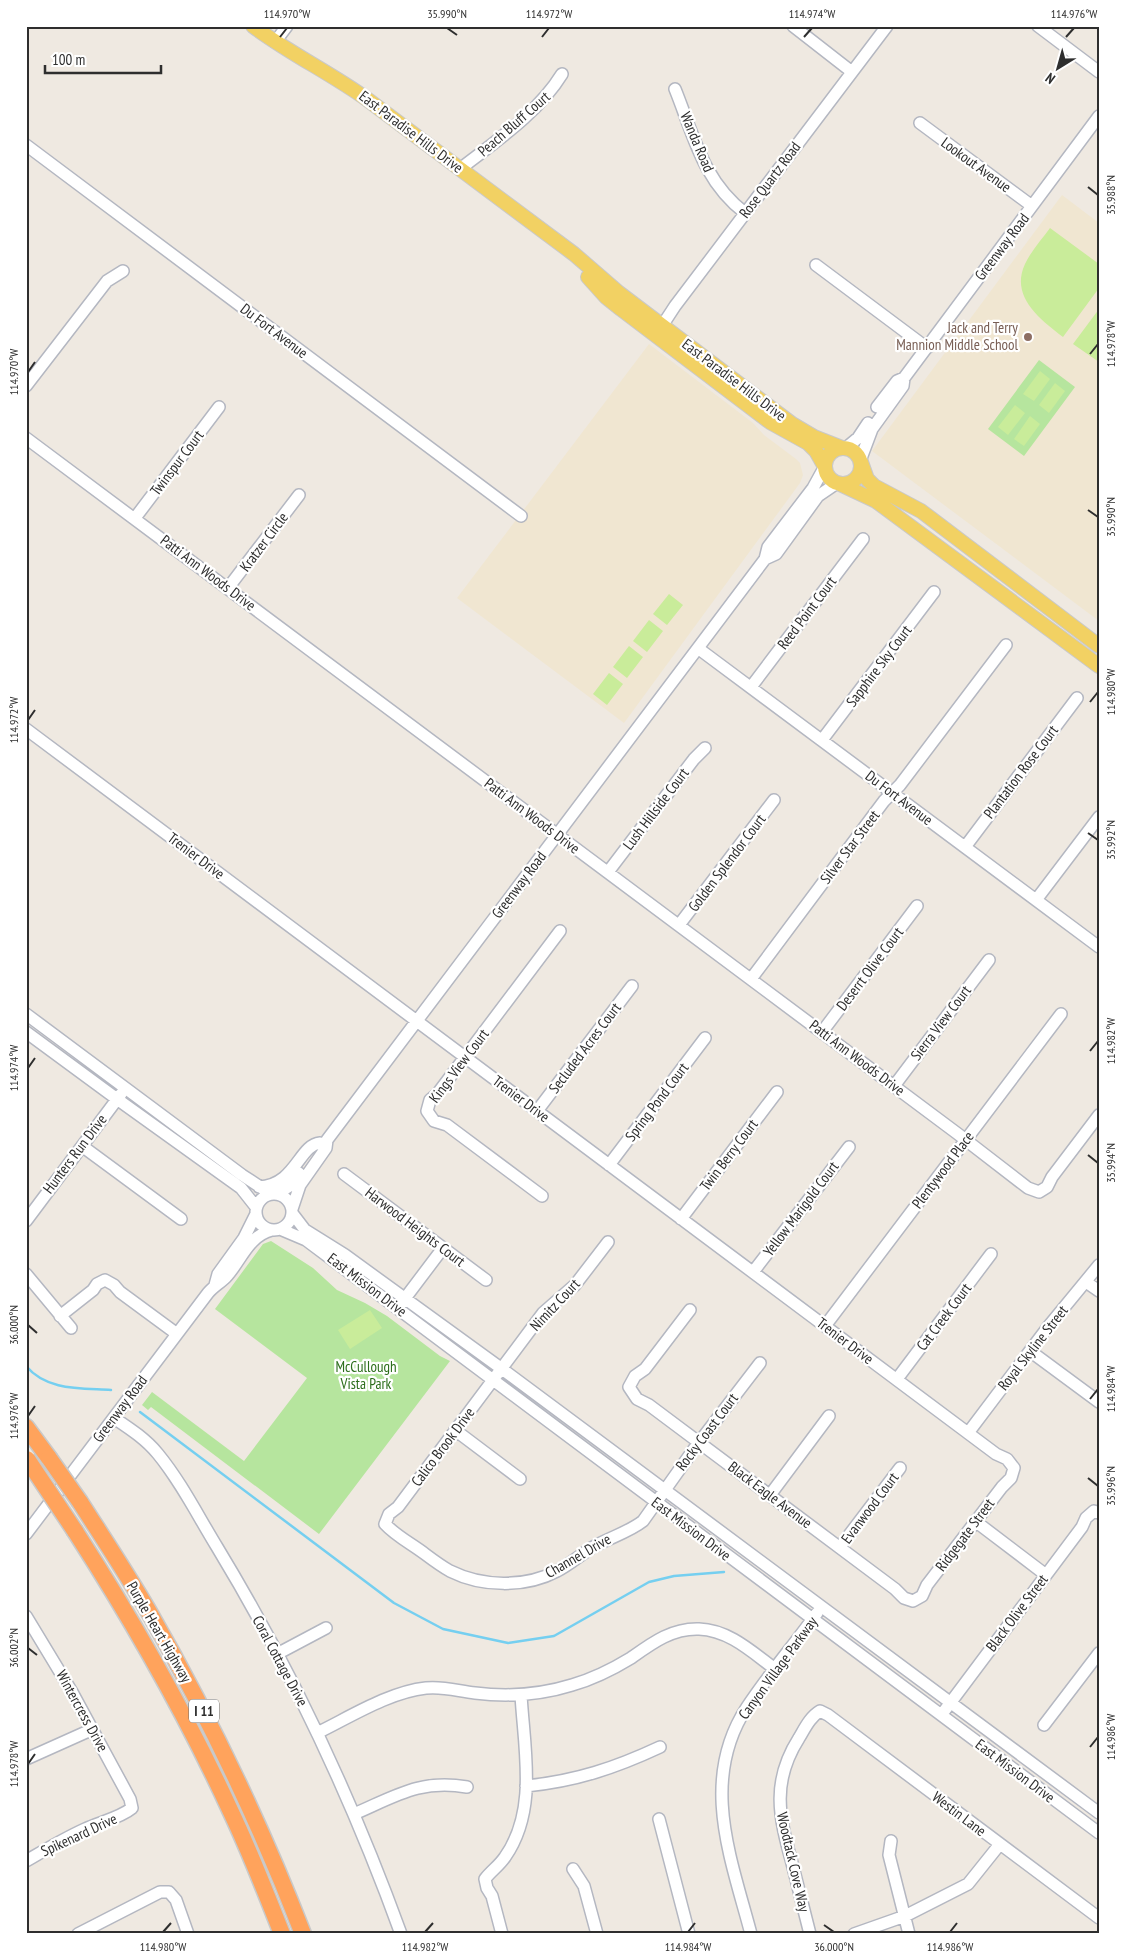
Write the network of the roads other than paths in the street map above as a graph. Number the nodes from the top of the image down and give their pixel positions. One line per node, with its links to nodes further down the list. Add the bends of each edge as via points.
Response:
1 (253, 26): 6 (main road, East Paradise Hills Drive)
2 (287, 26): 6 (street)
3 (793, 26): 7 (street)
4 (887, 26): 7 (street, Rose Quartz Road)
5 (1038, 26): 8 (street)
6 (275, 42): 14 (main road, East Paradise Hills Drive, via 352,87)
7 (852, 72): 16 (street, Rose Quartz Road)
8 (1099, 72)
9 (562, 74): 14 (street, Peach Bluff Court, via 545,98)
10 (675, 89): 16 (street, Wanda Road, via 708,172)
11 (1099, 116): 15 (street, Greenway Road)
12 (920, 123): 15 (street, Lookout Avenue)
13 (26, 145): 30 (street, Du Fort Avenue)
14 (460, 169): 19 (main road, East Paradise Hills Drive, via 563,246)
15 (1032, 206): 20 (street, Greenway Road)
16 (745, 213): 19 (street, Rose Quartz Road)
17 (816, 265): 20 (street)
18 (123, 271): 22 (street, via 107,280)
19 (659, 331): 25 (main road, East Paradise Hills Drive, via 802,431); 27 (main road, East Paradise Hills Drive, via 770,422 808,444)
20 (927, 348): 21 (street, Greenway Road)
21 (904, 378): 25 (street, Greenway Road, via 897,381 879,404 860,436); 26 (street, Greenway Road, via 903,386 872,429)
22 (26, 386)
23 (218, 407): 31 (street, Twinspur Court)
24 (26, 438): 31 (street, Patti Ann Woods Drive)
25 (844, 448): 26 (main road, via 855,452); 27 (main road, via 832,452)
26 (860, 462): 28 (main road, via 856,478 846,484); 37 (main road, via 867,479 874,486 921,511)
27 (824, 466): 28 (main road, via 830,478); 33 (street, Greenway Road, via 808,494 768,547)
28 (838, 483): 33 (street, Greenway Road, via 818,496 776,554); 39 (main road, via 876,501)
29 (299, 495): 34 (street, Kratzer Circle)
30 (522, 516)
31 (135, 518): 34 (street, Patti Ann Woods Drive)
32 (863, 539): 40 (street, Reed Point Court)
33 (765, 559): 38 (street, Greenway Road)
34 (228, 588): 48 (street, Patti Ann Woods Drive)
35 (934, 592): 43 (street, Sapphire Sky Court)
36 (1006, 645): 45 (street, Silver Star Street)
37 (1099, 646)
38 (699, 649): 40 (street, Du Fort Avenue); 48 (street, Greenway Road)
39 (1099, 666)
40 (751, 688): 43 (street, Du Fort Avenue)
41 (1077, 698): 49 (street, Plantation Rose Court)
42 (26, 729): 61 (street, Trenier Drive)
43 (822, 740): 45 (street, Du Fort Avenue)
44 (706, 748): 50 (street, Lush Hillside Court, via 694,759)
45 (893, 793): 49 (street, Du Fort Avenue); 57 (street, Silver Star Street)
46 (774, 800): 53 (street, Golden Splendor Court)
47 (1099, 817): 51 (street)
48 (558, 834): 50 (street, Patti Ann Woods Drive); 61 (street, Greenway Road)
49 (965, 847): 51 (street, Du Fort Avenue)
50 (608, 872): 53 (street, Patti Ann Woods Drive)
51 (1036, 900): 55 (street, Du Fort Avenue)
52 (917, 906): 62 (street, Deserrt Olive Court)
53 (679, 925): 57 (street, Patti Ann Woods Drive)
54 (560, 930): 65 (street, Kings View Court)
55 (1099, 947)
56 (989, 960): 66 (street, Sierra View Court)
57 (750, 978): 62 (street, Patti Ann Woods Drive)
58 (632, 986): 70 (street, Secluded Acres Court)
59 (26, 1014): 67 (street)
60 (1061, 1014): 72 (street, Plentywood Place)
61 (416, 1022): 65 (street, Trenier Drive); 73 (street, Greenway Road)
62 (822, 1032): 66 (street, Patti Ann Woods Drive)
63 (27, 1034): 69 (street)
64 (705, 1038): 76 (street, Spring Pond Court)
65 (465, 1057): 70 (street, Trenier Drive); 80 (street, Kings View Court, via 430,1100 426,1110 434,1121 447,1125)
66 (894, 1086): 72 (street, Patti Ann Woods Drive)
67 (125, 1088): 69 (street, Hunters Run Drive); 78 (street)
68 (777, 1092): 84 (street, Twin Berry Court)
69 (117, 1099): 74 (street, Hunters Run Drive); 81 (street, via 241,1188)
70 (537, 1111): 76 (street, Trenier Drive)
71 (1099, 1115): 72 (street, Patti Ann Woods Drive, via 1047,1187 1039,1192 1028,1188)
72 (966, 1140): 100 (street, Plentywood Place)
73 (324, 1141): 78 (street, via 308,1149 282,1180); 79 (street, Greenway Road, via 293,1181); 82 (street, Greenway Road, via 326,1148 300,1185)
74 (82, 1146): 83 (street); 85 (street, Hunters Run Drive)
75 (849, 1146): 91 (street, Yellow Marigold Court)
76 (609, 1165): 84 (street, Trenier Drive)
77 (344, 1174): 88 (street, Harwood Heights Court)
78 (259, 1187): 79 (street)
79 (274, 1194): 81 (street, via 261,1200); 82 (street, via 286,1199)
80 (542, 1196)
81 (256, 1211): 86 (street, via 262,1226); 95 (street, Greenway Road, via 244,1238 218,1274)
82 (292, 1211): 86 (street, via 289,1222); 97 (street, East Mission Drive, via 305,1230 345,1255)
83 (182, 1219)
84 (681, 1219): 91 (street, Trenier Drive)
85 (26, 1221)
86 (276, 1230): 95 (street, Greenway Road, via 254,1240 225,1279); 97 (street, East Mission Drive, via 306,1240)
87 (608, 1242): 105 (street, Nimitz Court, via 575,1285 544,1313)
88 (442, 1248): 93 (street, Harwood Heights Court); 97 (street)
89 (991, 1254): 106 (street, Cat Creek Court)
90 (1099, 1264): 94 (street, Royal Skyline Street)
91 (753, 1272): 100 (street, Trenier Drive)
92 (26, 1274): 99 (street)
93 (486, 1280)
94 (1086, 1282): 96 (street); 103 (street, Royal Skyline Street)
95 (215, 1285): 102 (street, Greenway Road)
96 (1099, 1291)
97 (401, 1304): 105 (street, East Mission Drive); 107 (street, East Mission Drive)
98 (690, 1310): 114 (street, Black Eagle Avenue, via 645,1369 635,1376 630,1387 637,1399)
99 (60, 1316): 101 (street); 102 (street, via 105,1280)
100 (826, 1326): 106 (street, Trenier Drive)
101 (71, 1328)
102 (177, 1334): 110 (street, Greenway Road)
103 (1030, 1351): 108 (street); 113 (street, Royal Skyline Street)
104 (760, 1363): 114 (street, Rocky Coast Court)
105 (502, 1369): 107 (street, Calico Brook Drive); 119 (street, East Mission Drive)
106 (897, 1379): 113 (street, Trenier Drive)
107 (493, 1380): 112 (street, Calico Brook Drive); 121 (street, East Mission Drive)
108 (1099, 1402)
109 (829, 1416): 120 (street)
110 (114, 1418): 125 (street, Greenway Road); 134 (street, Coral Cottage Drive, via 149,1445 170,1470)
111 (26, 1427): 161 (highway, Purple Heart Highway / I 11, bridge, via 80,1502 148,1610 204,1712 285,1887)
112 (455, 1430): 118 (street); 124 (street, Calico Brook Drive, via 398,1507 388,1514)
113 (968, 1432): 117 (street, Trenier Drive, via 1007,1459)
114 (699, 1442): 119 (street, Rocky Coast Court); 120 (street, Black Eagle Avenue)
115 (26, 1459): 160 (highway, Purple Heart Highway / I 11, bridge, via 140,1635 231,1811)
116 (900, 1468): 126 (street, Evanwood Court)
117 (1014, 1468): 123 (street, Ridgegate Street, via 1011,1478)
118 (520, 1479)
119 (664, 1490): 121 (street, Rocky Coast Court); 129 (street, East Mission Drive)
120 (770, 1494): 126 (street, Black Eagle Avenue)
121 (656, 1503): 124 (street, Channel Drive, via 636,1526 604,1541 557,1571 516,1583 480,1581 452,1572 392,1532); 131 (street, East Mission Drive)
122 (1096, 1512): 127 (street, Black Olive Street, via 1086,1518)
123 (975, 1521): 127 (street); 128 (street, Ridgegate Street, via 922,1596)
124 (386, 1524)
125 (26, 1534)
126 (840, 1547): 128 (street, Black Eagle Avenue, via 904,1598)
127 (1046, 1575): 137 (street, Black Olive Street)
128 (913, 1601)
129 (821, 1608): 131 (street, Canyon Village Parkway); 137 (street, East Mission Drive)
130 (26, 1616): 141 (street, Wintercress Drive)
131 (812, 1619): 135 (street, Canyon Village Parkway); 139 (street, East Mission Drive)
132 (326, 1628): 134 (street)
133 (1099, 1653): 140 (street)
134 (277, 1654): 142 (street, Coral Cottage Drive)
135 (775, 1669): 136 (street, via 732,1638 708,1630 691,1629 660,1638 620,1664 585,1680 550,1691); 166 (street, Canyon Village Parkway, via 734,1731 721,1788 727,1841)
136 (521, 1695): 142 (street, via 426,1688 388,1699); 145 (street)
137 (950, 1703): 139 (street, Black Olive Street); 148 (street, East Mission Drive)
138 (820, 1711): 153 (street, Westin Lane); 167 (street, Woodtack Cove Way, via 812,1716 789,1756 779,1800 783,1832)
139 (941, 1715): 151 (street, East Mission Drive)
140 (1044, 1725)
141 (93, 1729): 144 (street); 147 (street, Wintercress Drive)
142 (317, 1733): 149 (street, Coral Cottage Drive)
143 (660, 1747): 145 (street, via 590,1775)
144 (26, 1759)
145 (526, 1786): 163 (street, via 524,1816 516,1838 505,1857 485,1879)
146 (467, 1788): 149 (street, via 428,1785)
147 (132, 1808): 154 (street, Spikenard Drive, via 124,1815 83,1830)
148 (1099, 1813)
149 (354, 1814): 162 (street, Coral Cottage Drive)
150 (659, 1819): 165 (street)
151 (1099, 1833)
152 (891, 1841): 156 (street, via 889,1854)
153 (1000, 1844): 156 (street, via 968,1884); 157 (street, Westin Lane)
154 (26, 1861)
155 (573, 1869): 164 (street, via 584,1886)
156 (905, 1916): 168 (street); 169 (street)
157 (1099, 1918)
158 (78, 1934): 159 (street, via 160,1892 169,1892 176,1900)
159 (188, 1934)
160 (282, 1934)
161 (303, 1934)
162 (401, 1934)
163 (502, 1934)
164 (597, 1934)
165 (689, 1934)
166 (752, 1934)
167 (810, 1934)
168 (854, 1934)
169 (909, 1934)

